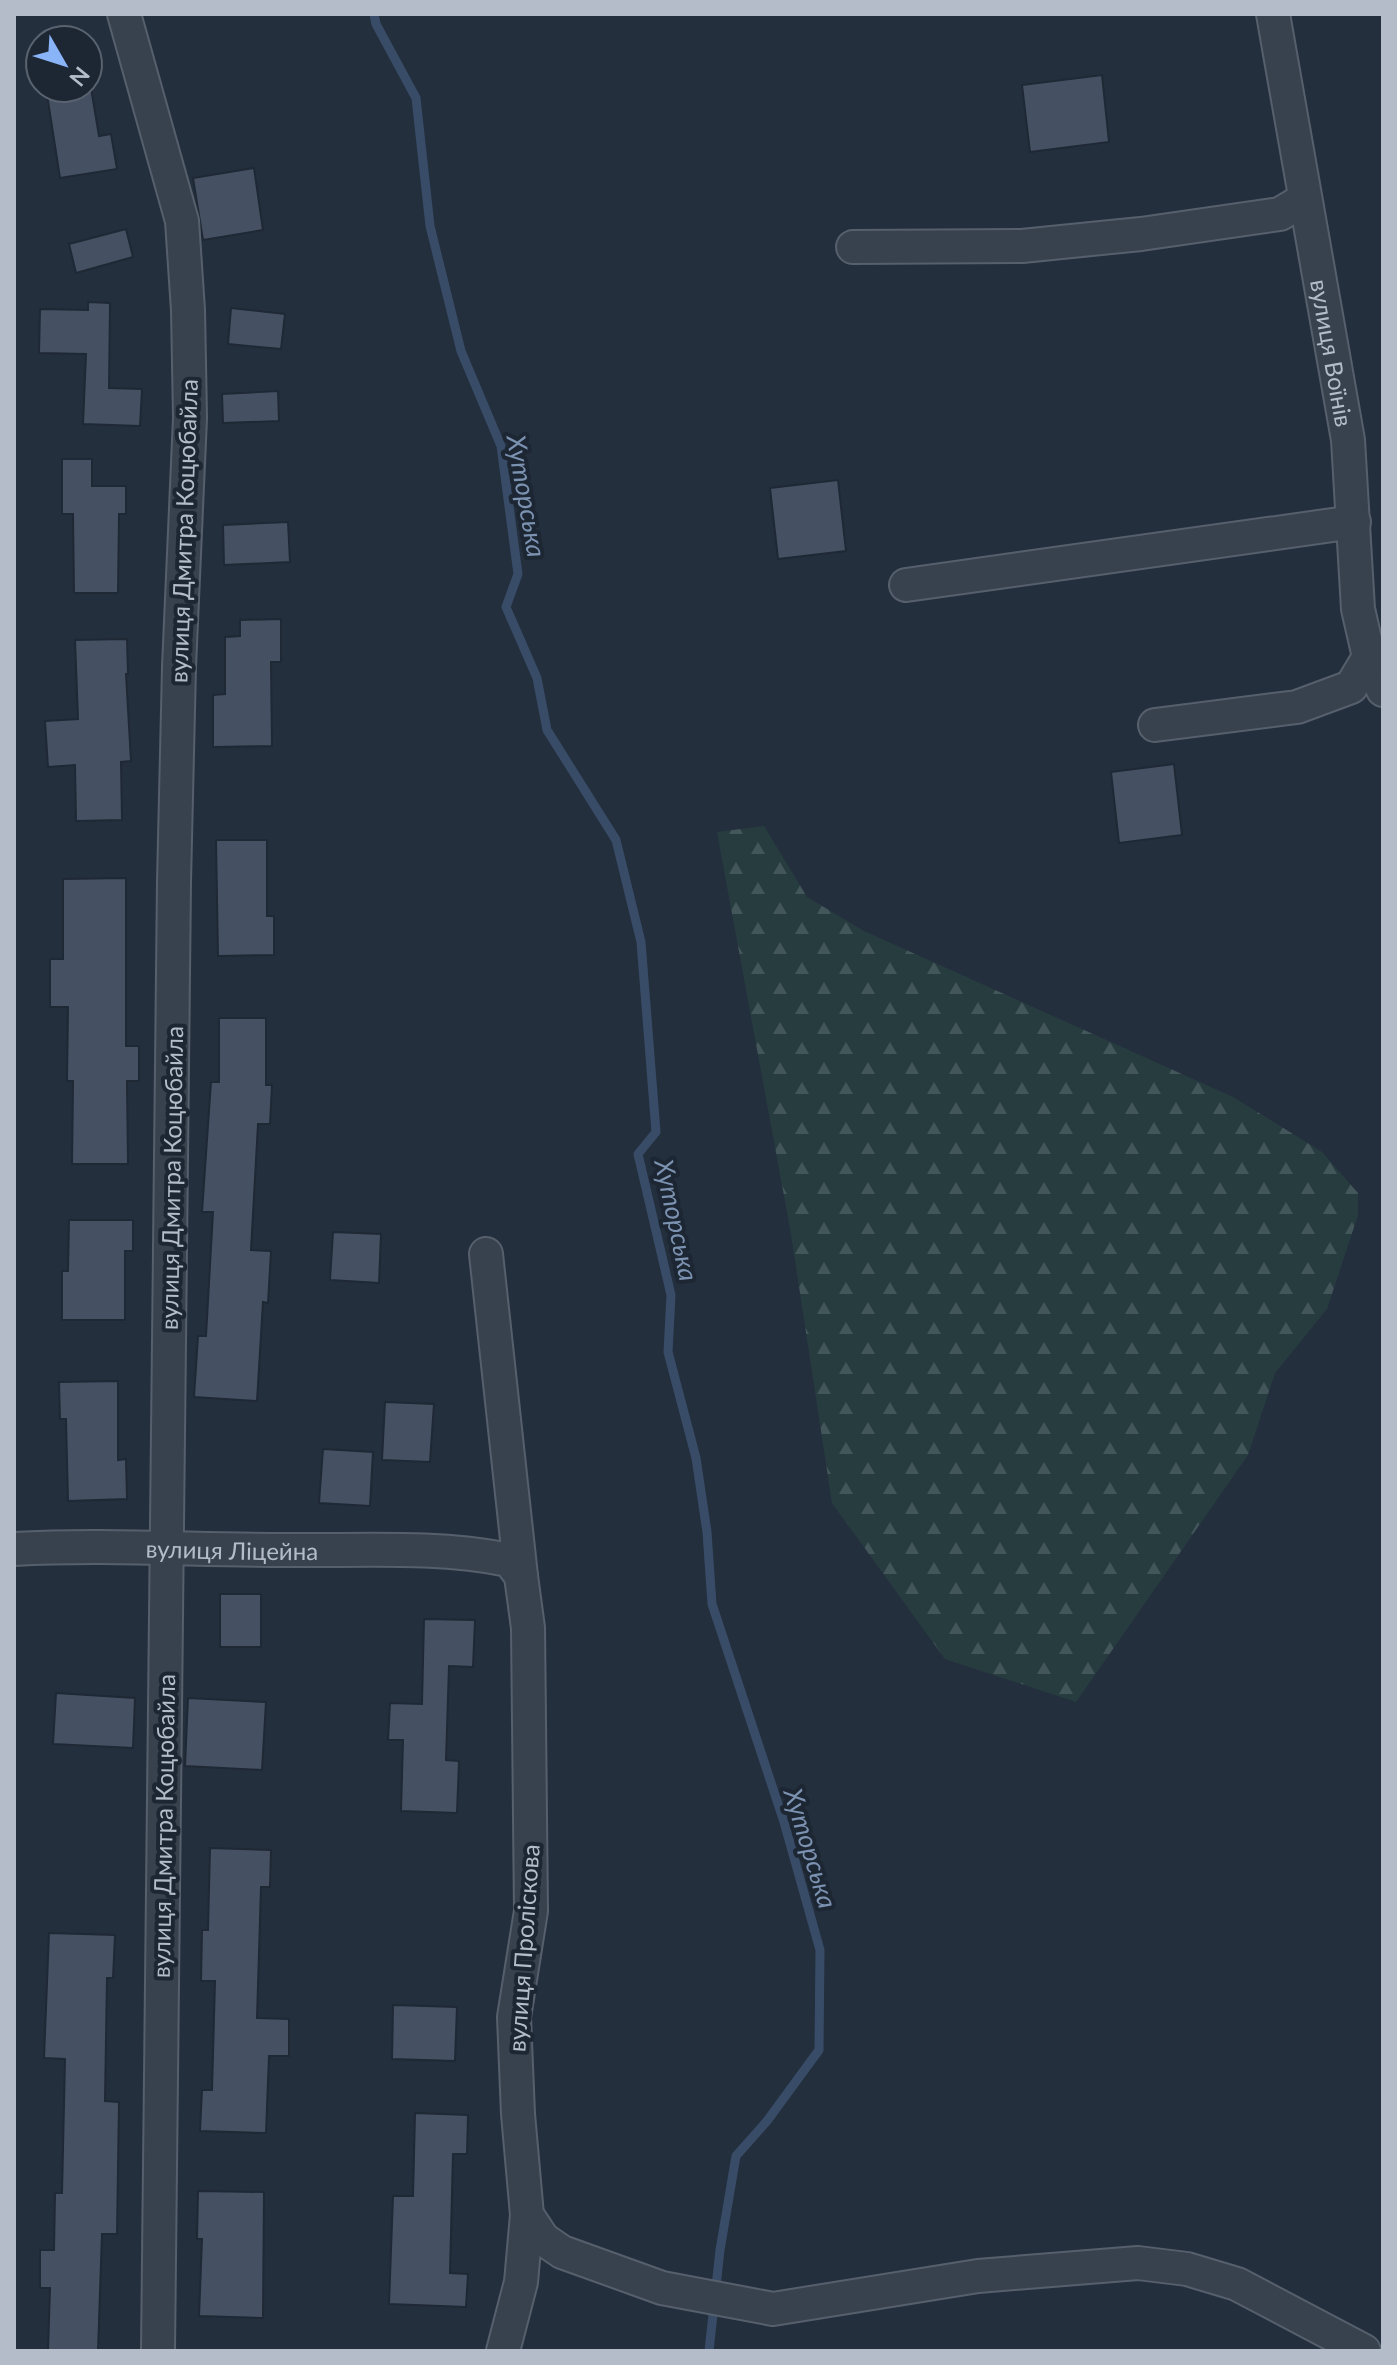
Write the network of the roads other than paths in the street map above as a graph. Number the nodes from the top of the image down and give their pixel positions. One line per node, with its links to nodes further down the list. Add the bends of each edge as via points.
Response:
1 (124, 14): 12 (street, вулиця Дмитра Коцюбайла, via 182,221 188,310 190,418 178,698)
2 (1273, 14): 3 (street, вулиця Воїнів)
3 (1305, 199): 4 (street, via 1280,214 1141,234 1022,246); 5 (street, вулиця Воїнів, via 1348,440)
4 (853, 247)
5 (1354, 522): 6 (street); 7 (street, вулиця Воїнів, via 1358,609)
6 (906, 585)
7 (1369, 657): 8 (street, вулиця Воїнів); 9 (street, via 1351,687 1297,707)
8 (1383, 690)
9 (1155, 725)
10 (486, 1254): 13 (street, вулиця Проліскова)
11 (14, 1549): 12 (street, вулиця Ліцейна)
12 (165, 1549): 13 (street, вулиця Ліцейна, via 449,1552 509,1560); 15 (street, вулиця Дмитра Коцюбайла)
13 (521, 1576): 14 (street, вулиця Проліскова, via 529,1641 531,1911 514,2017)
14 (527, 2215): 16 (street, вулиця Проліскова, via 521,2282); 17 (street, via 543,2239 562,2252 662,2288 773,2309 978,2276 1138,2263 1187,2269 1237,2284)
15 (158, 2351)
16 (503, 2351)
17 (1364, 2351)

